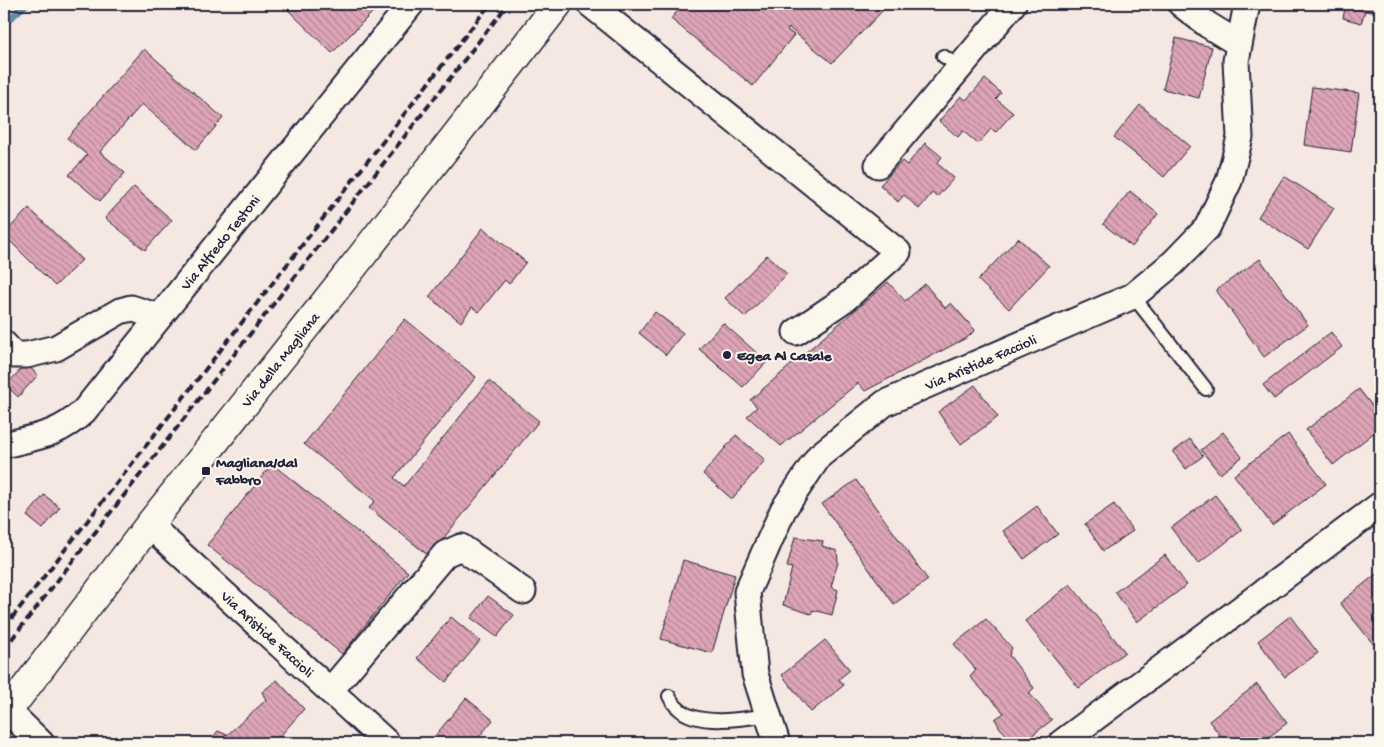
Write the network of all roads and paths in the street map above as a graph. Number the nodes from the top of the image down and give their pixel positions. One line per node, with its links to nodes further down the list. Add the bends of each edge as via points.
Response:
1 (411, 4): 10 (street, Via Alfredo Testoni)
2 (558, 4): 16 (main road, Via della Magliana)
3 (590, 4): 11 (street, via 898,252 845,299)
4 (1013, 4): 8 (street, via 952,61 895,135)
5 (1181, 4): 7 (street)
6 (1247, 4): 7 (street, Via Aristide Faccioli)
7 (1239, 44): 9 (street, Via Aristide Faccioli, via 1236,61 1240,137 1229,181 1206,228 1173,263)
8 (878, 165)
9 (1133, 296): 13 (lane); 21 (street, Via Aristide Faccioli, via 885,403 819,456 783,510 747,592 755,674)
10 (159, 317): 12 (street, via 131,308 120,311 56,348); 14 (street, Via Alfredo Testoni, via 76,419 51,434)
11 (796, 332)
12 (7, 356)
13 (1206, 388)
14 (4, 446)
15 (1380, 505): 25 (street)
16 (149, 525): 18 (street, Via Aristide Faccioli); 20 (main road, Via della Magliana)
17 (523, 591): 18 (street, via 461,547 445,554)
18 (330, 691): 23 (street, Via Aristide Faccioli)
19 (669, 696): 21 (lane, via 678,710 696,719)
20 (6, 713): 22 (street)
21 (768, 715): 24 (street, Via Aristide Faccioli)
22 (41, 743)
23 (387, 743)
24 (777, 743)
25 (1061, 743)

